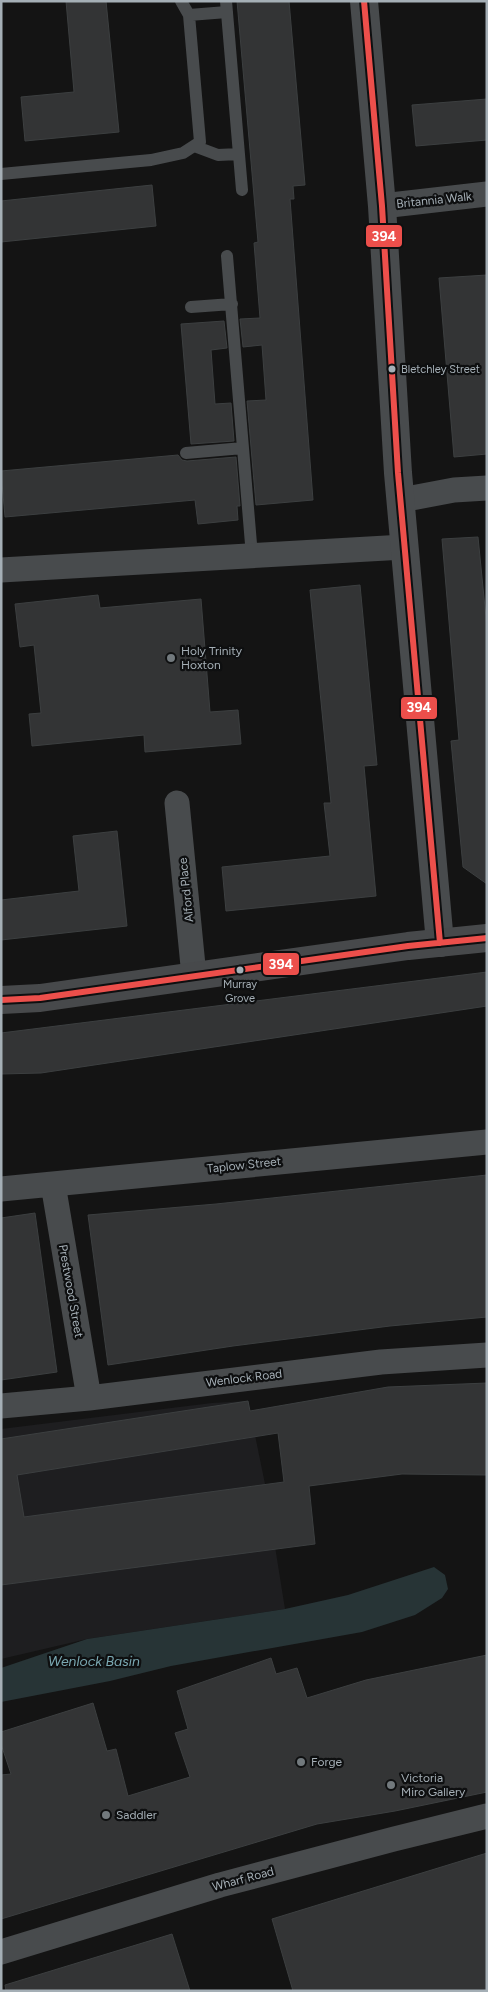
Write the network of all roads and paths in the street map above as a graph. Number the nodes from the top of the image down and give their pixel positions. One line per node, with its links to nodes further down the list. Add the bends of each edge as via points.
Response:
1 (181, 1): 4 (lane)
2 (364, 1): 10 (street)
3 (227, 6): 4 (lane); 6 (lane)
4 (190, 15): 5 (lane, via 200,142)
5 (194, 146): 6 (lane, via 218,155); 7 (lane, via 183,153 151,160)
6 (239, 154): 8 (lane)
7 (1, 174)
8 (242, 190)
9 (487, 194): 10 (street, Britannia Walk)
10 (382, 206): 17 (street)
11 (227, 256): 12 (lane)
12 (232, 304): 13 (lane); 14 (lane)
13 (191, 307)
14 (243, 448): 15 (lane); 19 (lane)
15 (186, 453)
16 (487, 488): 17 (street, via 454,490)
17 (401, 500): 18 (street)
18 (404, 547): 19 (street); 23 (street)
19 (252, 556): 20 (street)
20 (1, 570)
21 (177, 803): 24 (street, Alford Place)
22 (487, 938): 23 (main road)
23 (440, 943): 24 (main road)
24 (194, 976): 25 (main road, via 40,998)
25 (1, 1000)
26 (487, 1142): 27 (street, Taplow Street)
27 (53, 1184): 28 (street, Taplow Street); 30 (street, Prestwood Street)
28 (1, 1188)
29 (487, 1355): 30 (street, Wenlock Road, via 381,1362)
30 (89, 1398): 31 (street, Wenlock Road)
31 (1, 1406)
32 (487, 1816): 33 (street, Wharf Road, via 220,1885)
33 (1, 1952)

